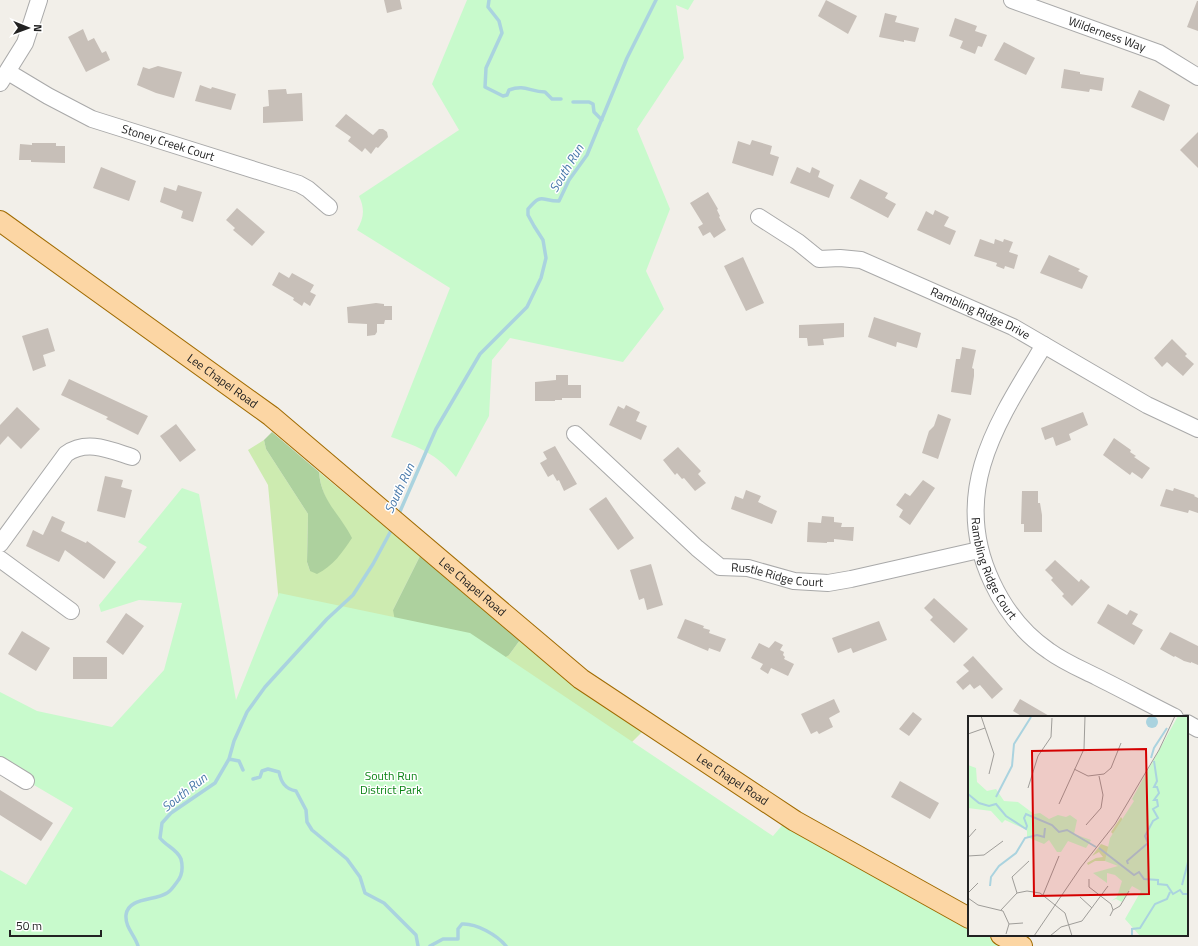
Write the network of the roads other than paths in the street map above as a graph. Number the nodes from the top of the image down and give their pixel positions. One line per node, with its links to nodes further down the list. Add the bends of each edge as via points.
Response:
1 (39, 0): 4 (street, via 25,43)
2 (1012, 0): 3 (street, Wilderness Way, via 1153,51)
3 (1198, 77)
4 (4, 78): 5 (street, Stoney Creek Court, via 48,96 92,119 299,184)
5 (329, 207)
6 (759, 216): 8 (street, Rambling Ridge Drive, via 819,259 861,260 1013,327)
7 (0, 221): 21 (main road, Lee Chapel Road, via 271,416 581,678 795,821)
8 (1044, 345): 9 (street, Rambling Ridge Drive, via 1147,404); 13 (street, Rambling Ridge Court, via 991,438 982,462 976,505)
9 (1198, 428)
10 (575, 434): 13 (street, Rustle Ridge Court, via 720,567 748,568 794,580 828,583)
11 (132, 457): 12 (street, via 92,446 75,448 66,454)
12 (0, 544)
13 (979, 550): 16 (street, Rambling Ridge Court, via 1005,606 1038,643 1070,664)
14 (0, 559): 15 (street)
15 (71, 610)
16 (1173, 716)
17 (1188, 724): 18 (street)
18 (1198, 729)
19 (0, 765): 20 (street)
20 (26, 781)
21 (968, 917)
22 (1003, 936): 23 (main road)
23 (1022, 946)

